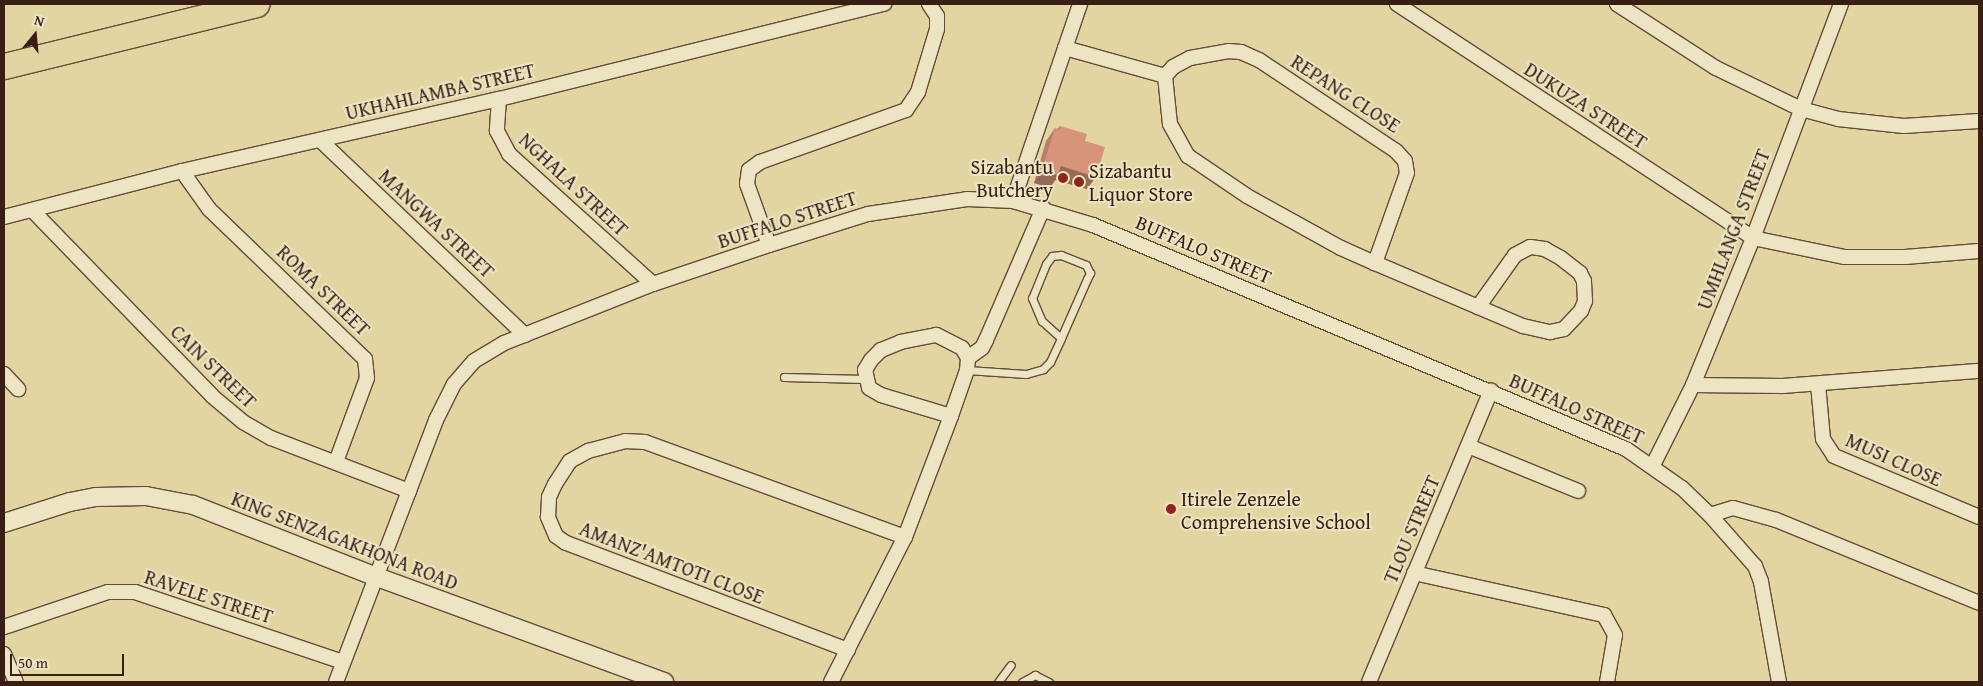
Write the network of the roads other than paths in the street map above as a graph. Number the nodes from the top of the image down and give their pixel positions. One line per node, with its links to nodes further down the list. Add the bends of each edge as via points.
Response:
1 (256, 4): 9 (highway)
2 (884, 4): 11 (street, UKHAHLAMBA STREET)
3 (929, 4): 21 (street, via 937,16 937,30 918,92 906,110 752,166 747,184)
4 (1080, 4): 8 (street)
5 (1397, 4): 20 (street, DUKUZA STREET)
6 (1617, 4): 12 (street, via 1716,68)
7 (1840, 4): 12 (street, UMHLANGA STREET)
8 (1065, 48): 10 (street); 16 (street)
9 (4, 66)
10 (1164, 76): 23 (street, via 1170,124 1188,156 1246,196 1304,229); 23 (street, REPANG CLOSE, via 1190,58 1228,51 1241,52 1260,60 1396,151 1405,161 1407,173)
11 (499, 98): 14 (street, UKHAHLAMBA STREET); 24 (street, NGHALA STREET, via 497,131 509,154)
12 (1801, 108): 13 (street, via 1838,119 1904,126 1938,126); 20 (street, UMHLANGA STREET)
13 (1979, 120)
14 (320, 140): 15 (street, UKHAHLAMBA STREET); 26 (street, MANGWA STREET)
15 (182, 171): 18 (street, UKHAHLAMBA STREET); 39 (street, ROMA STREET, via 209,209 365,359 367,378)
16 (1013, 201): 17 (street, BUFFALO STREET); 21 (street, BUFFALO STREET, via 967,199 906,206 868,214)
17 (1043, 208): 28 (street, via 986,340); 36 (street, BUFFALO STREET, via 1092,225)
18 (32, 210): 19 (street, UKHAHLAMBA STREET); 39 (street, CAIN STREET, via 226,410 254,430)
19 (4, 217)
20 (1753, 238): 22 (street, via 1845,257 1905,257); 34 (street, UMHLANGA STREET)
21 (769, 245): 24 (street, BUFFALO STREET)
22 (1979, 251)
23 (1376, 263): 25 (street)
24 (653, 284): 26 (street, BUFFALO STREET)
25 (1478, 306): 25 (street, via 1523,326 1550,332 1564,329 1581,311 1585,301 1584,281 1580,273 1561,258 1545,249 1530,247 1515,255)
26 (525, 334): 41 (street, BUFFALO STREET, via 488,352 462,373 436,420)
27 (1061, 338): 27 (lane, via 1090,273 1086,265 1061,255 1052,256 1046,264 1032,298 1042,322); 28 (lane, via 1050,362 1043,369 1026,374)
28 (968, 364): 32 (street, via 962,348 951,341 936,335 919,336 881,350 868,365); 37 (street)
29 (1979, 372): 33 (street)
30 (4, 374): 35 (street)
31 (784, 376): 32 (lane)
32 (865, 379): 37 (street, via 869,388 881,395)
33 (1818, 384): 34 (street); 44 (street, MUSI CLOSE, via 1823,439 1834,456)
34 (1693, 385): 40 (street, UMHLANGA STREET)
35 (18, 389)
36 (1492, 391): 38 (street, TLOU STREET); 40 (street, BUFFALO STREET, via 1626,449)
37 (951, 416): 46 (street)
38 (1468, 446): 42 (street); 47 (street, TLOU STREET)
39 (336, 462): 41 (street, CAIN STREET)
40 (1652, 465): 43 (street, BUFFALO STREET)
41 (409, 491): 48 (street, BUFFALO STREET)
42 (1578, 491)
43 (1710, 515): 49 (street, via 1734,508 1776,520); 64 (street, BUFFALO STREET, via 1745,553 1759,574)
44 (1979, 517)
45 (4, 523): 48 (street, KING SENZAGAKHONA ROAD, via 96,497 146,496 193,505 239,520)
46 (905, 537): 51 (street); 51 (street, AMANZ'AMTOTI CLOSE, via 645,442 625,441 588,451 570,461 554,484 549,497 548,517 556,536 566,543)
47 (1414, 573): 62 (street, TLOU STREET); 63 (street, via 1604,615 1615,635)
48 (377, 577): 53 (street); 57 (street, KING SENZAGAKHONA ROAD)
49 (1979, 603)
50 (4, 627): 53 (street, RAVELE STREET, via 108,592 135,592)
51 (848, 650): 58 (street)
52 (4, 654): 55 (street)
53 (343, 662): 56 (street)
54 (1011, 665): 59 (lane)
55 (16, 682)
56 (336, 682)
57 (664, 682)
58 (830, 682)
59 (998, 682)
60 (1022, 682): 61 (lane, via 1035,674)
61 (1049, 682)
62 (1369, 682)
63 (1607, 682)
64 (1779, 682)

